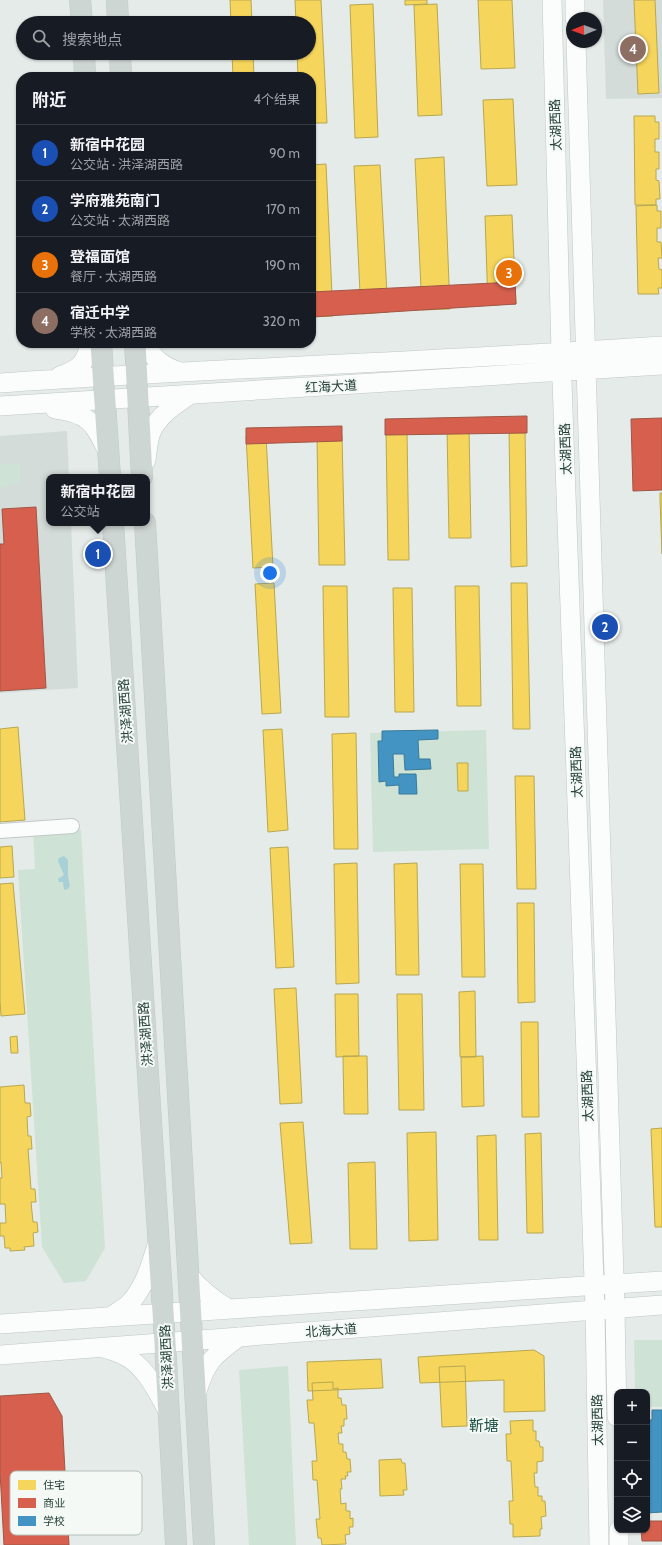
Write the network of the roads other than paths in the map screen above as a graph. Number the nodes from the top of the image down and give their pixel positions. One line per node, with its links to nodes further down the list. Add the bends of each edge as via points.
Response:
1 (80, 0): 6 (main road)
2 (117, 0): 7 (main road)
3 (552, 0): 19 (street, 太湖西路)
4 (575, 0): 5 (street)
5 (575, 12)
6 (81, 16)
7 (118, 16)
8 (576, 48): 18 (street, 太湖西路)
9 (84, 60): 11 (main road)
10 (120, 60): 12 (main road)
11 (85, 72)
12 (121, 72)
13 (662, 346): 18 (street, 红海大道)
14 (89, 348): 25 (street, via 82,365 77,369)
15 (101, 348): 24 (main road)
16 (135, 348): 23 (main road)
17 (148, 348): 22 (street, via 165,367)
18 (586, 351): 19 (street, 红海大道); 21 (street, 太湖西路)
19 (562, 362): 21 (street, 红海大道); 22 (street, 红海大道); 27 (street, 红海大道); 45 (street, 太湖西路)
20 (662, 365): 21 (street, 红海大道)
21 (587, 370): 44 (street, 太湖西路)
22 (181, 372): 23 (street, 红海大道)
23 (136, 375): 24 (street, 红海大道); 28 (main road)
24 (104, 376): 25 (street, 红海大道); 29 (main road)
25 (49, 380): 26 (street, 红海大道)
26 (0, 383)
27 (190, 394): 28 (street, 红海大道); 34 (street, via 163,414 156,423 150,436)
28 (138, 397): 29 (street, 红海大道); 33 (main road)
29 (105, 399): 30 (street, 红海大道); 31 (main road)
30 (8, 406): 31 (street, via 80,414 97,430)
31 (108, 452): 32 (main road)
32 (110, 474)
33 (143, 474)
34 (144, 474)
35 (113, 526): 40 (main road, 洪泽湖西路)
36 (145, 526): 39 (main road)
37 (72, 826): 38 (street)
38 (0, 831)
39 (185, 1206): 40 (main road, via 176,1218 162,1218); 42 (main road)
40 (157, 1212): 41 (main road, 洪泽湖西路)
41 (158, 1241): 52 (main road, 洪泽湖西路); 53 (street, via 139,1290 128,1305)
42 (189, 1276): 49 (street, via 203,1292); 51 (main road)
43 (662, 1281): 44 (street, 北海大道)
44 (614, 1284): 45 (street, 北海大道); 48 (street, 太湖西路)
45 (594, 1286): 46 (street, 北海大道); 50 (street, 太湖西路)
46 (294, 1305): 49 (street, 北海大道); 56 (street)
47 (662, 1305): 48 (street, 北海大道)
48 (615, 1308): 50 (street, 北海大道); 63 (street, 太湖西路)
49 (229, 1309): 51 (street, 北海大道)
50 (595, 1309): 56 (street, 北海大道); 71 (street, 太湖西路)
51 (191, 1312): 52 (street, 北海大道); 58 (main road)
52 (163, 1313): 53 (street, 北海大道); 59 (main road, 洪泽湖西路)
53 (110, 1317): 54 (street, 北海大道)
54 (43, 1321): 55 (street, 北海大道); 61 (street, via 53,1328 57,1335 55,1343)
55 (0, 1324)
56 (296, 1333): 57 (street, 北海大道)
57 (240, 1337): 58 (street, 北海大道); 64 (street, via 216,1353 200,1379)
58 (193, 1341): 59 (street, 北海大道); 64 (main road)
59 (166, 1343): 60 (street, 北海大道); 65 (main road, 洪泽湖西路)
60 (101, 1347): 61 (street, 北海大道); 65 (street, via 121,1354 144,1373)
61 (46, 1351): 62 (street, 北海大道)
62 (0, 1355)
63 (616, 1389)
64 (196, 1395): 67 (main road)
65 (169, 1414): 66 (main road, 洪泽湖西路)
66 (170, 1436): 67 (main road, via 182,1427 191,1430); 69 (main road, 洪泽湖西路)
67 (198, 1437): 70 (main road)
68 (619, 1533): 72 (street)
69 (176, 1545)
70 (204, 1545)
71 (599, 1545)
72 (619, 1545)

